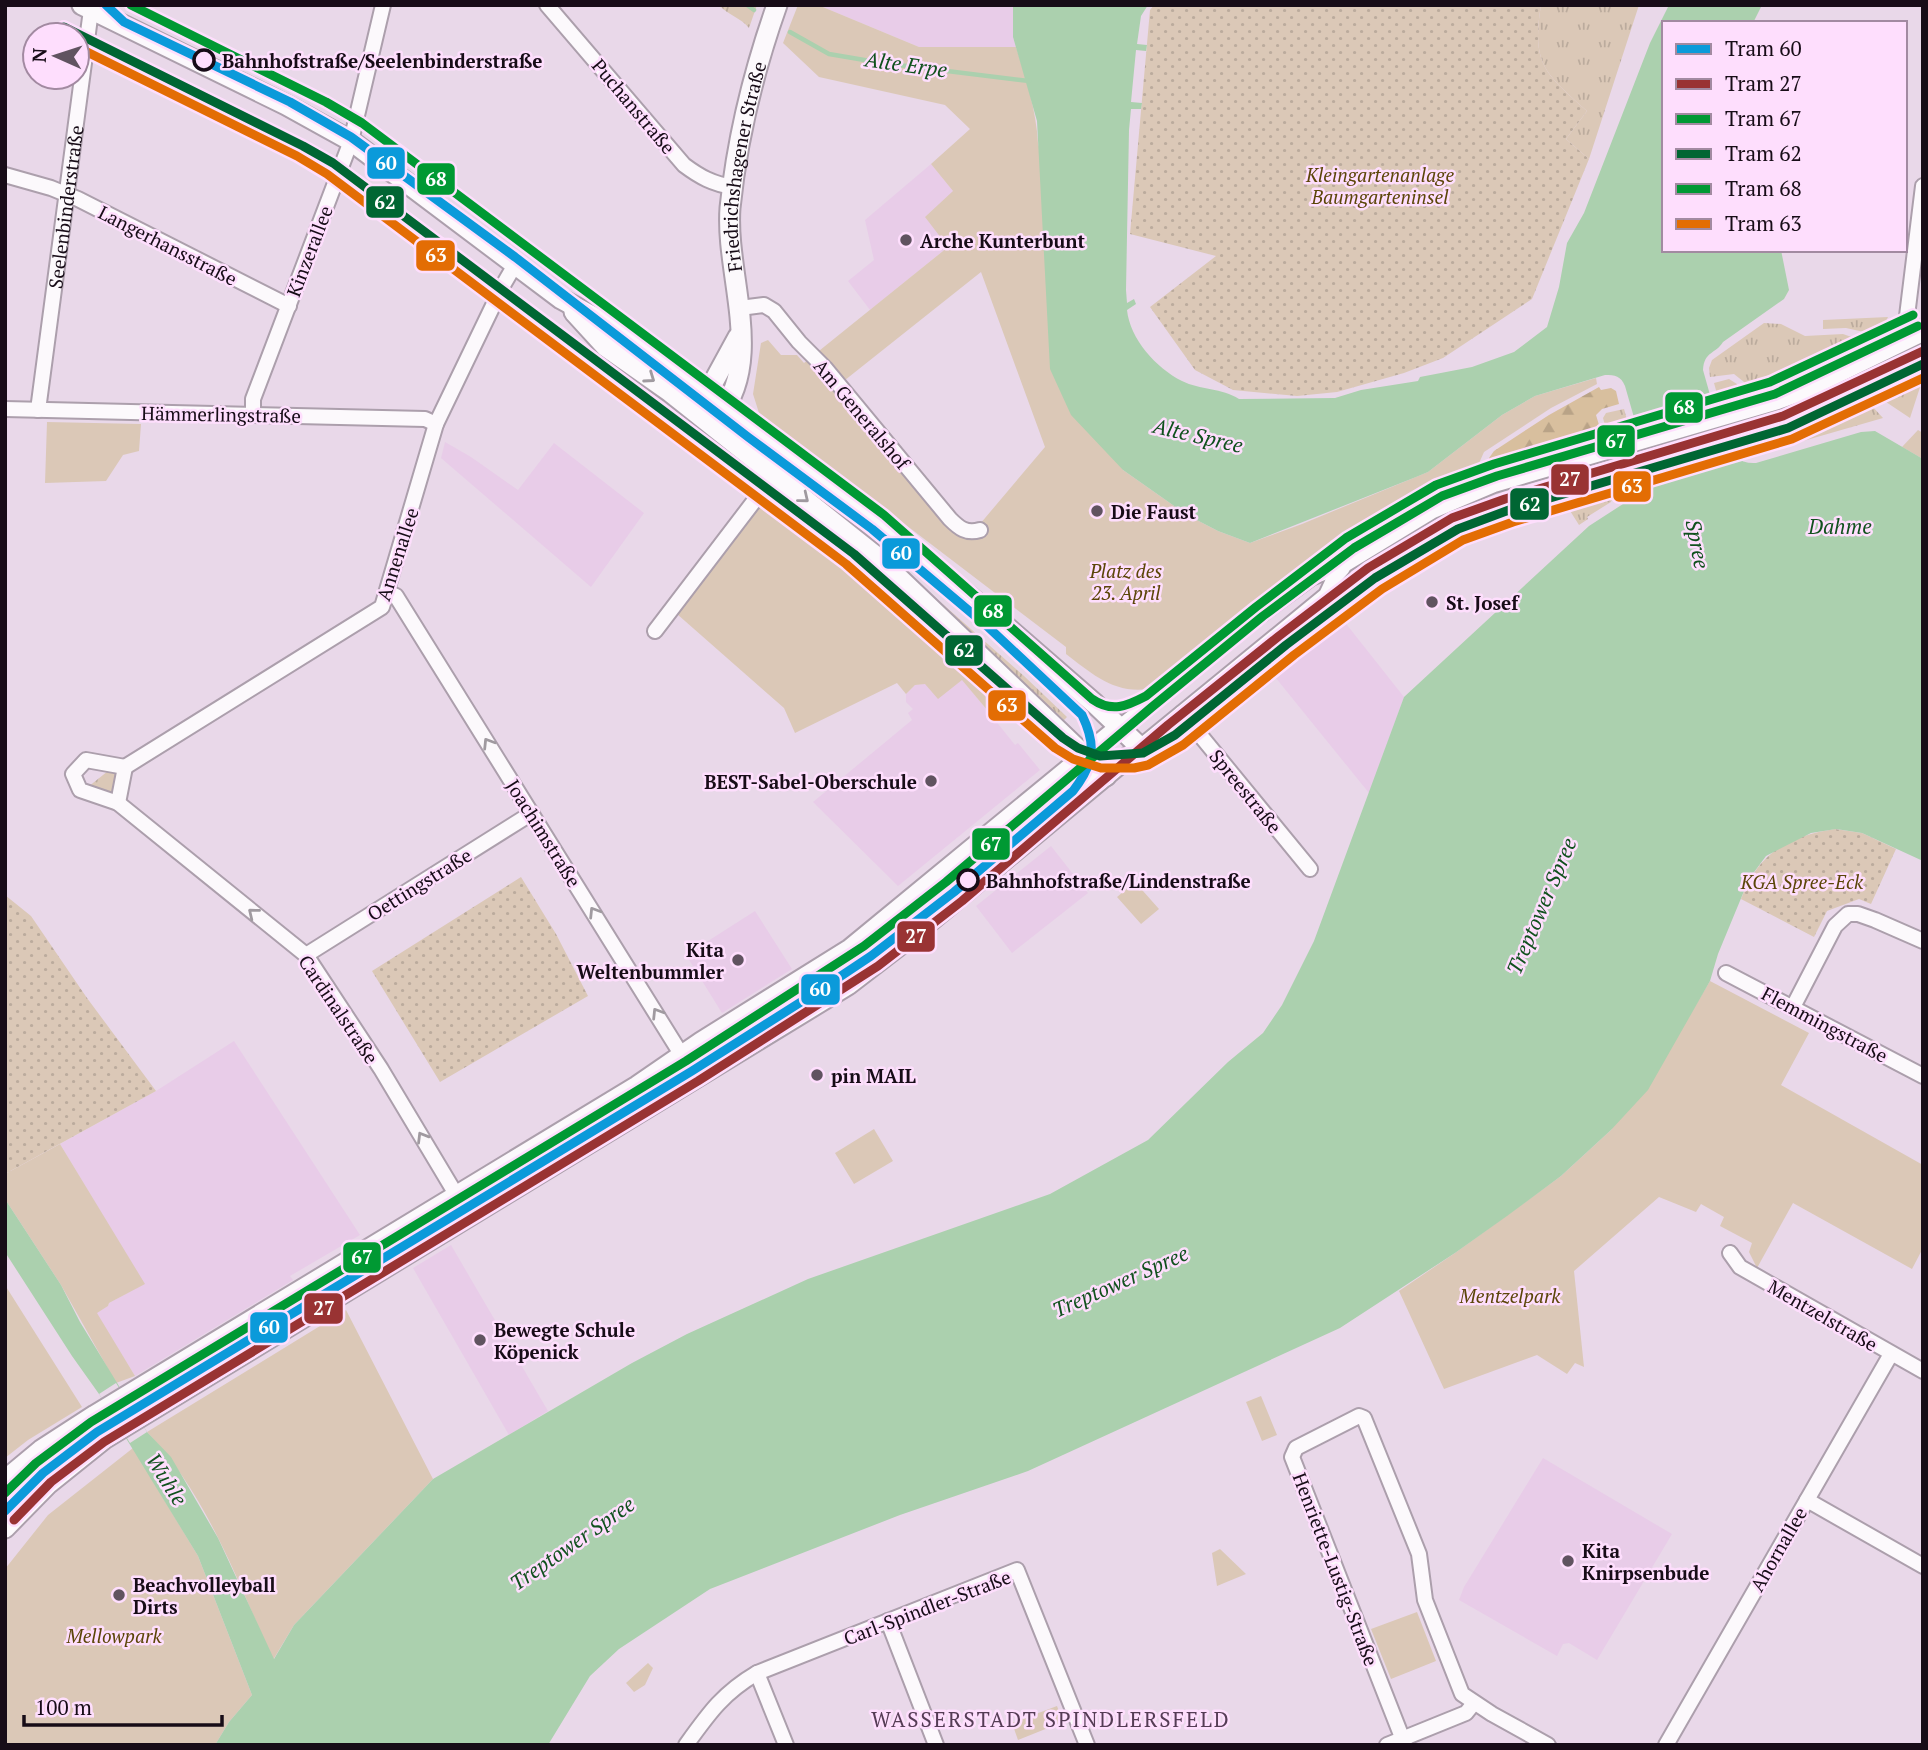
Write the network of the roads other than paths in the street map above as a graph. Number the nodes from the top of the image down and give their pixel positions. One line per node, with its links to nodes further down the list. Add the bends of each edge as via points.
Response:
1 (383, 5): 5 (street, Kinzerallee)
2 (547, 5): 8 (street, Puchanstraße, via 684,165 702,179)
3 (777, 5): 8 (main road, Friedrichshagener Straße, via 748,102)
4 (88, 7): 5 (main road); 9 (street, Seelenbinderstraße)
5 (351, 141): 10 (main road); 11 (street, Kinzerallee)
6 (5, 175): 9 (street, Langerhansstraße)
7 (1923, 186): 14 (street, via 1908,311)
8 (733, 187): 12 (main road, Friedrichshagener Straße, via 730,250)
9 (67, 194): 11 (street, Langerhansstraße); 18 (street, Seelenbinderstraße)
10 (516, 263): 15 (main road, via 561,299 606,347); 20 (street, Annenallee)
11 (289, 306): 19 (street, Kinzerallee, via 253,399)
12 (740, 308): 13 (main road, Friedrichshagener Straße); 23 (street, Am Generalshof, via 764,305 774,311 950,519 960,529)
13 (741, 332): 15 (main road); 17 (main road, Friedrichshagener Straße, via 734,391)
14 (1917, 336): 24 (street, via 1800,394 1471,494 1433,511)
15 (699, 402): 17 (main road); 21 (main road)
16 (5, 409): 18 (street, Hämmerlingstraße)
17 (725, 409): 21 (main road, Friedrichshagener Straße); 28 (main road, via 841,493 968,595)
18 (38, 410): 19 (street, Hämmerlingstraße)
19 (253, 415): 20 (street, Hämmerlingstraße, via 425,419)
20 (436, 424): 25 (street, Annenallee)
21 (712, 425): 22 (main road)
22 (774, 475): 26 (street); 30 (main road, one-way to 30, via 877,558)
23 (980, 530)
24 (1346, 564): 27 (street, via 1326,595); 28 (street, via 1311,578 1288,594)
25 (387, 592): 31 (street, Annenallee, via 382,607); 34 (street, Joachimstraße, one-way to 25, via 396,596)
26 (655, 631)
27 (1182, 713): 29 (street); 35 (street, Spreestraße)
28 (1120, 727): 29 (main road); 30 (main road)
29 (1140, 747): 32 (main road)
30 (1085, 757): 32 (main road); 40 (main road, via 850,949)
31 (125, 767): 33 (street); 33 (street, via 86,760 73,774 80,790)
32 (1106, 776): 42 (main road, via 893,952 848,985)
33 (118, 803): 37 (street, Cardinalstraße, one-way to 33)
34 (532, 813): 37 (street, Oettingstraße); 40 (street, Joachimstraße, one-way to 34)
35 (1310, 869)
36 (1923, 941): 39 (street, via 1875,920 1848,914 1835,926)
37 (306, 955): 43 (street, Cardinalstraße, one-way to 37)
38 (1726, 973): 39 (street, Flemmingstraße)
39 (1793, 1007): 41 (street, Flemmingstraße)
40 (682, 1054): 42 (street, Joachimstraße); 43 (main road)
41 (1923, 1076)
42 (696, 1078): 49 (main road, via 121,1429 48,1484)
43 (457, 1196): 47 (main road, via 125,1397 41,1450)
44 (1730, 1252): 45 (street, Mentzelstraße, via 1740,1268)
45 (1891, 1353): 46 (street, Mentzelstraße); 48 (street, Ahornallee)
46 (1923, 1371)
47 (5, 1480)
48 (1807, 1500): 50 (street); 61 (street, Ahornallee)
49 (5, 1528)
50 (1923, 1566)
51 (888, 1621): 52 (street, Carl-Spindler-Straße); 57 (street); 58 (street, Carl-Spindler-Straße, via 1017,1570)
52 (757, 1673): 55 (street, Carl-Spindler-Straße, via 720,1699); 56 (street)
53 (1474, 1703): 54 (street, via 1466,1713); 54 (street, Henriette-Lustig-Straße, via 1462,1694 1428,1608 1421,1559 1364,1418 1359,1416 1296,1448 1293,1457); 60 (street)
54 (1403, 1742): 59 (street)
55 (687, 1744)
56 (786, 1745)
57 (936, 1745)
58 (1087, 1745)
59 (1387, 1745)
60 (1548, 1745)
61 (1666, 1745)

